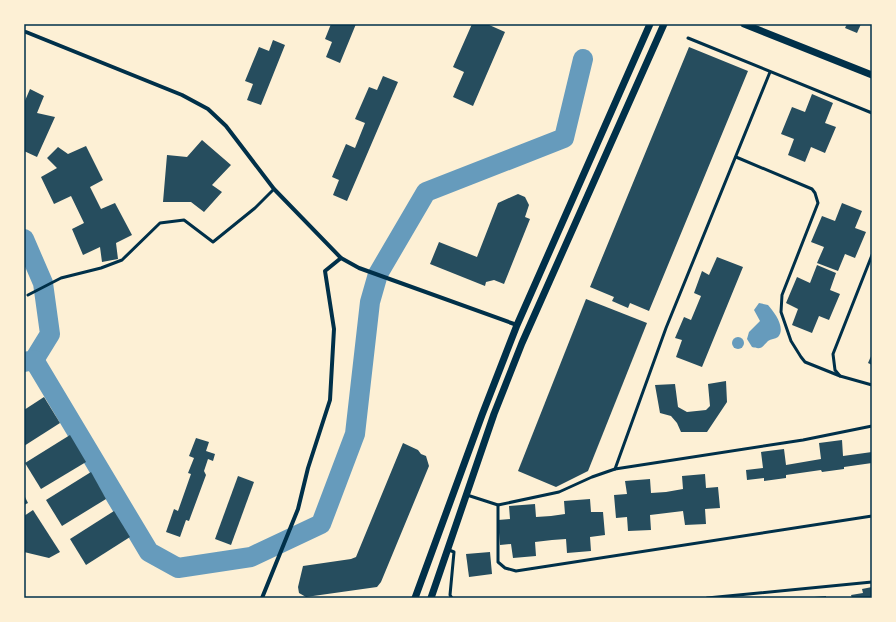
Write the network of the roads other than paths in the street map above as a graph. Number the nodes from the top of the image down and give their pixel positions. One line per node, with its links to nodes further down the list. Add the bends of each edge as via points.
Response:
1 (645, 24): 6 (street)
2 (650, 24): 6 (street)
3 (664, 24): 21 (street, via 522,343 494,414)
4 (744, 24): 9 (street)
5 (26, 32): 12 (street, via 182,94 208,109 226,126)
6 (646, 36): 16 (street)
7 (688, 38): 8 (lane)
8 (770, 72): 10 (lane); 11 (lane)
9 (872, 74)
10 (872, 113)
11 (736, 157): 17 (lane, via 815,193 818,203 782,295 781,312 791,341 805,362); 20 (lane, via 666,328)
12 (274, 188): 14 (street); 15 (lane, via 255,208 212,242 184,220 160,223 122,260 61,278)
13 (872, 255): 17 (lane, via 833,354 835,370)
14 (341, 258): 16 (street, via 359,268); 26 (street, via 325,271 334,329 330,400 298,509)
15 (28, 295)
16 (517, 325): 27 (street)
17 (840, 376): 18 (lane)
18 (872, 385)
19 (872, 426): 20 (lane, via 802,440)
20 (615, 469): 22 (lane, via 559,492)
21 (467, 495): 22 (lane); 24 (street)
22 (498, 505): 23 (lane, via 498,562 505,568 516,571)
23 (872, 516)
24 (447, 549): 28 (street); 29 (lane, via 454,552 450,595)
25 (872, 582): 30 (lane)
26 (262, 598)
27 (415, 598)
28 (431, 598)
29 (452, 598)
30 (707, 598)

